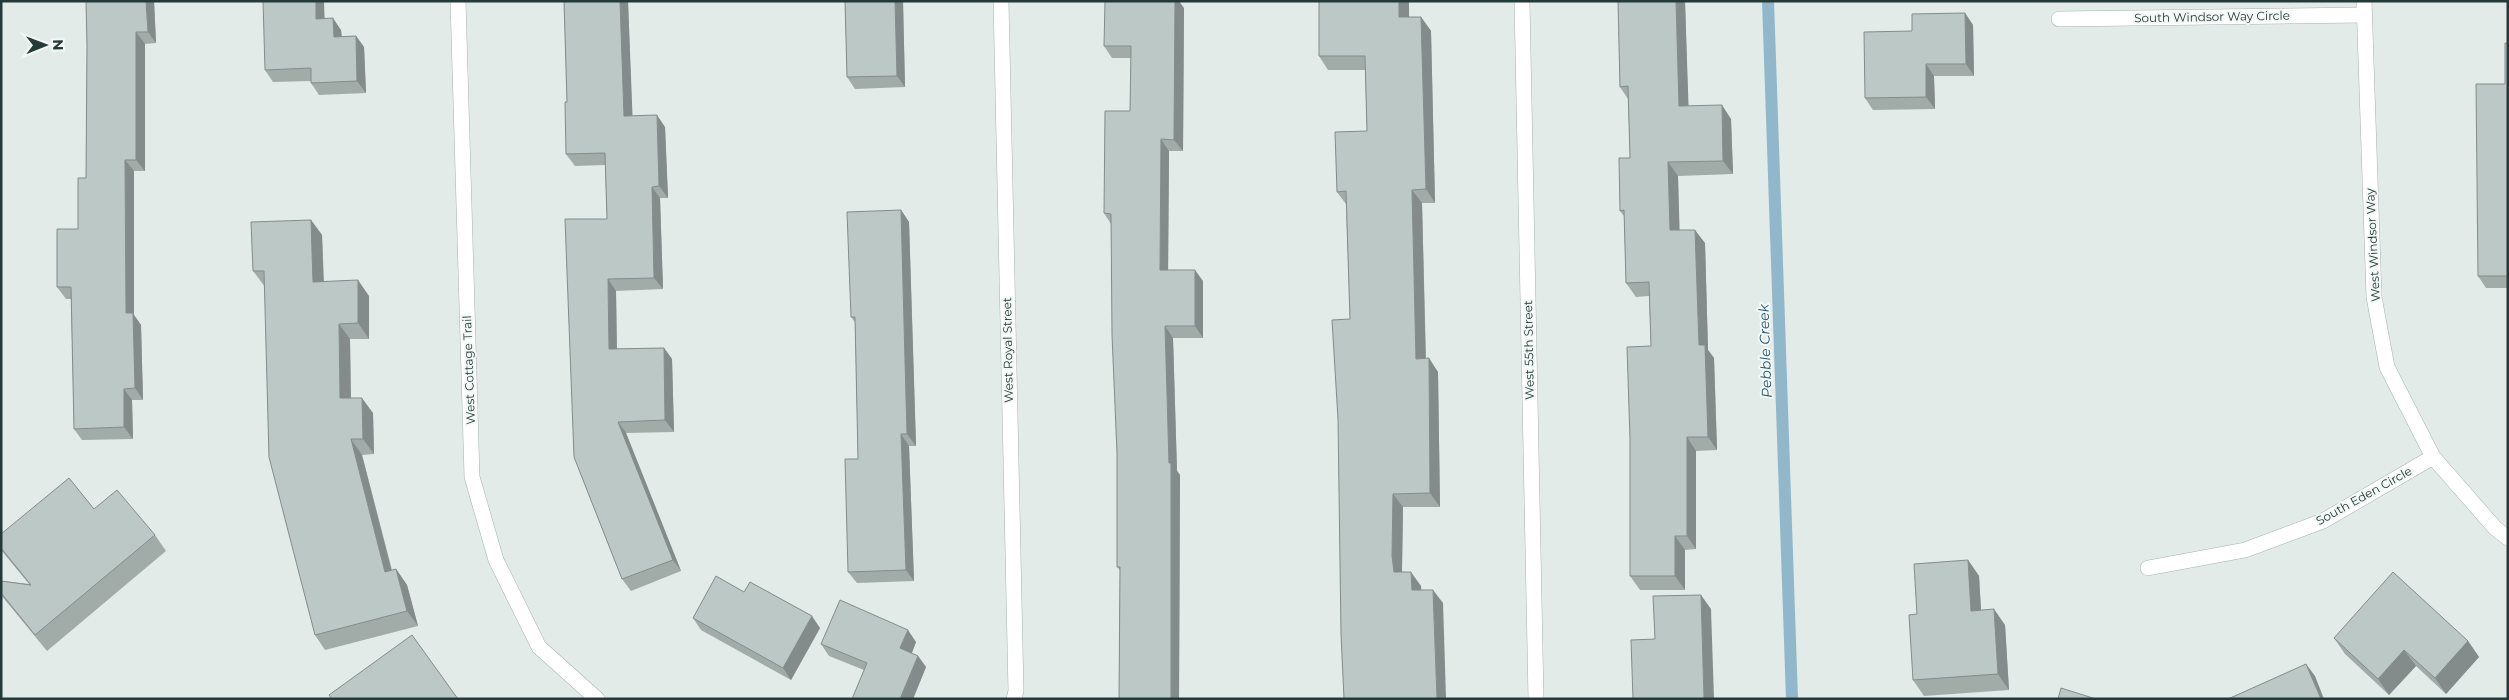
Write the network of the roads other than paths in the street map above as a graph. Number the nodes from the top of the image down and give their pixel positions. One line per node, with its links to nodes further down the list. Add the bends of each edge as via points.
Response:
1 (458, 1): 9 (street, West Cottage Trail, via 472,477 496,560 539,647)
2 (1000, 1): 10 (street, West Royal Street)
3 (1522, 1): 11 (street, West 55th Street)
4 (2364, 8): 5 (street, South Windsor Way Circle); 6 (street, West Windsor Way, via 2374,297 2387,367)
5 (2059, 19)
6 (2433, 457): 7 (street, West Windsor Way, via 2495,528); 8 (street, South Eden Circle, via 2323,522 2244,550)
7 (2508, 538)
8 (2148, 568)
9 (597, 699)
10 (1014, 699)
11 (1536, 699)

